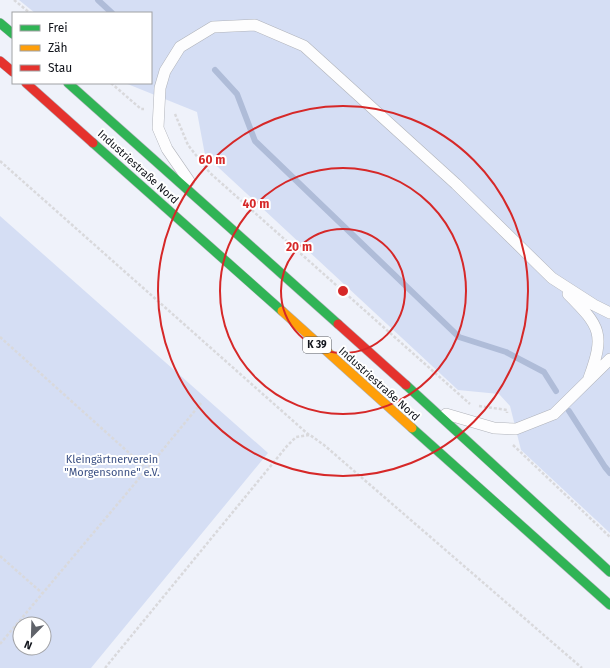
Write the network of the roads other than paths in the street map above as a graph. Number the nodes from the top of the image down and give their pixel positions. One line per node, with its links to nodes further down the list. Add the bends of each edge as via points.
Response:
1 (0, 23): 2 (highway)
2 (12, 33)
3 (0, 61): 4 (highway)
4 (12, 71)
5 (27, 84): 14 (highway, Industriestraße Nord / K 39)
6 (69, 84): 7 (highway, Industriestraße Nord / K 39)
7 (205, 204): 8 (lane, via 167,149 158,128 160,88 165,71 180,47 213,27 255,25 304,46 456,184); 12 (highway, Industriestraße Nord / K 39)
8 (552, 278): 9 (lane); 11 (lane, via 596,326 600,338)
9 (610, 313)
10 (610, 359): 11 (lane)
11 (588, 382): 12 (lane, via 554,414 516,429 494,428)
12 (434, 410): 13 (highway, Industriestraße Nord / K 39)
13 (610, 572)
14 (610, 605)

